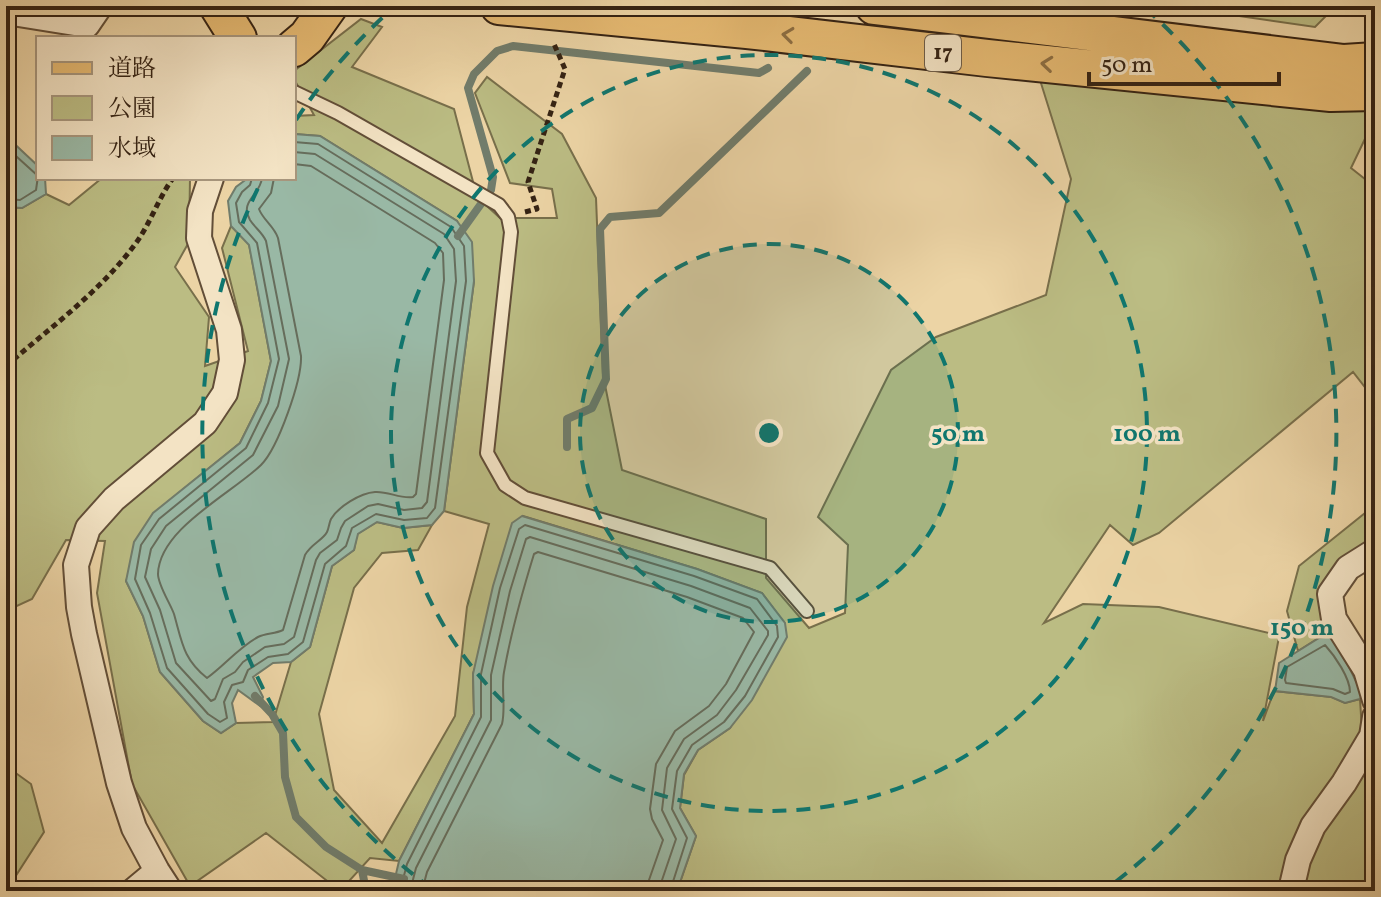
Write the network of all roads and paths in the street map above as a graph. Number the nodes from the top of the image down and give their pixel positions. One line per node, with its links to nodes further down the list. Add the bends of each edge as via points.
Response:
1 (100, 6): 6 (street, via 87,25)
2 (218, 6): 7 (main road)
3 (329, 6): 9 (main road)
4 (499, 6): 11 (main road, 17, one-way to 4, via 1331,93)
5 (874, 6): 10 (main road, 17, via 1344,63)
6 (6, 12)
7 (237, 36)
8 (554, 44): 15 (path, via 565,69 528,182 537,209)
9 (296, 46)
10 (1375, 61)
11 (1375, 92)
12 (296, 93): 15 (lane, via 499,205)
13 (172, 180): 16 (path, via 139,240 111,274)
14 (210, 180): 21 (street, via 200,211 199,238 229,330 232,360 225,393 205,423 114,499 88,528 76,565 84,634 119,783 134,828)
15 (508, 217): 18 (lane, via 511,232 487,453 505,485 525,498 770,568)
16 (6, 366)
17 (1375, 551): 19 (street, via 1348,568 1330,594 1334,619 1366,670)
18 (807, 611)
19 (1375, 700)
20 (1375, 717): 22 (street, via 1372,736 1313,826)
21 (164, 881): 23 (street)
22 (1291, 890)
23 (133, 891)

